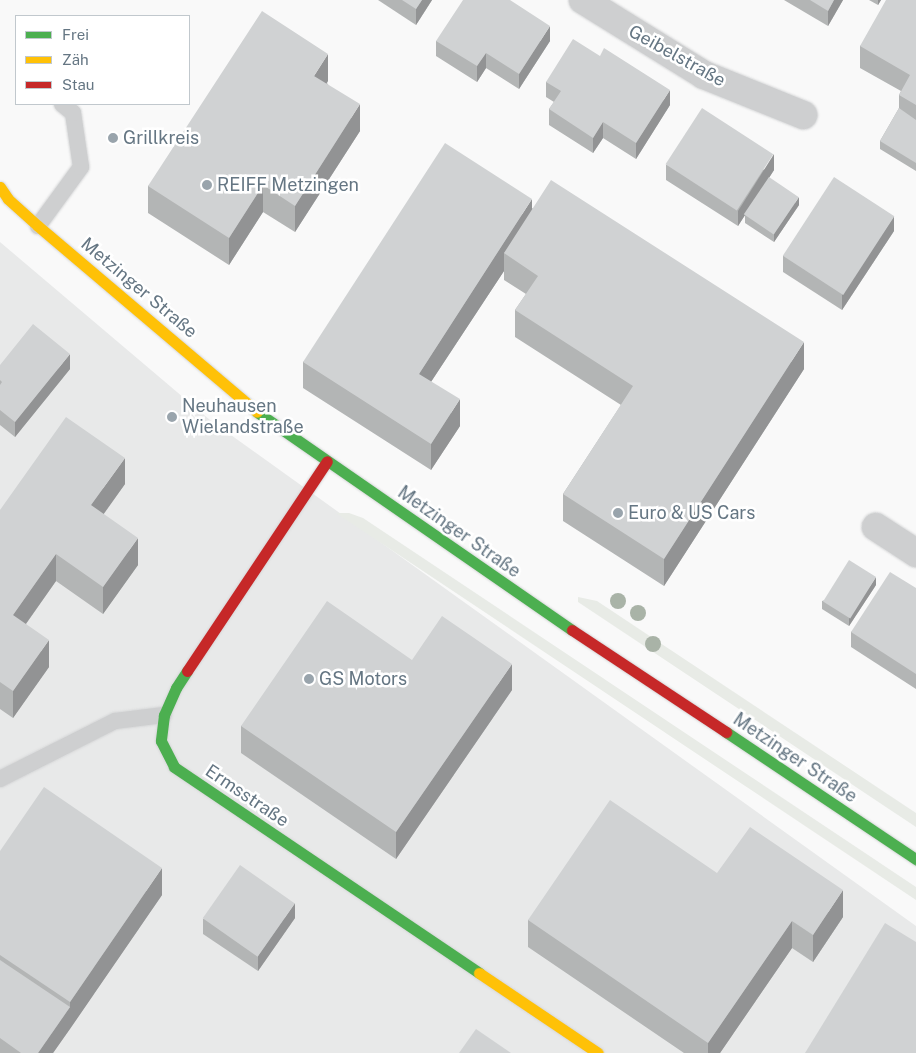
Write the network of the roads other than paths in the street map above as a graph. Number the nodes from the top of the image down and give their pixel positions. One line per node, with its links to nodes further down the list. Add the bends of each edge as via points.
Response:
1 (583, 0): 3 (street, Geibelstraße, via 704,75)
2 (63, 105): 6 (lane, via 73,112 81,167)
3 (803, 115)
4 (0, 188): 5 (street, Metzinger Straße)
5 (4, 197): 6 (street, Metzinger Straße)
6 (38, 226): 7 (street, Metzinger Straße, via 253,409)
7 (327, 461): 10 (street, Ermsstraße, via 176,688); 12 (street, Metzinger Straße, via 483,570)
8 (876, 527): 9 (street)
9 (916, 553)
10 (164, 715): 11 (lane, via 115,721); 13 (street, Ermsstraße, via 161,741 174,767)
11 (0, 779)
12 (916, 859)
13 (598, 1053)

